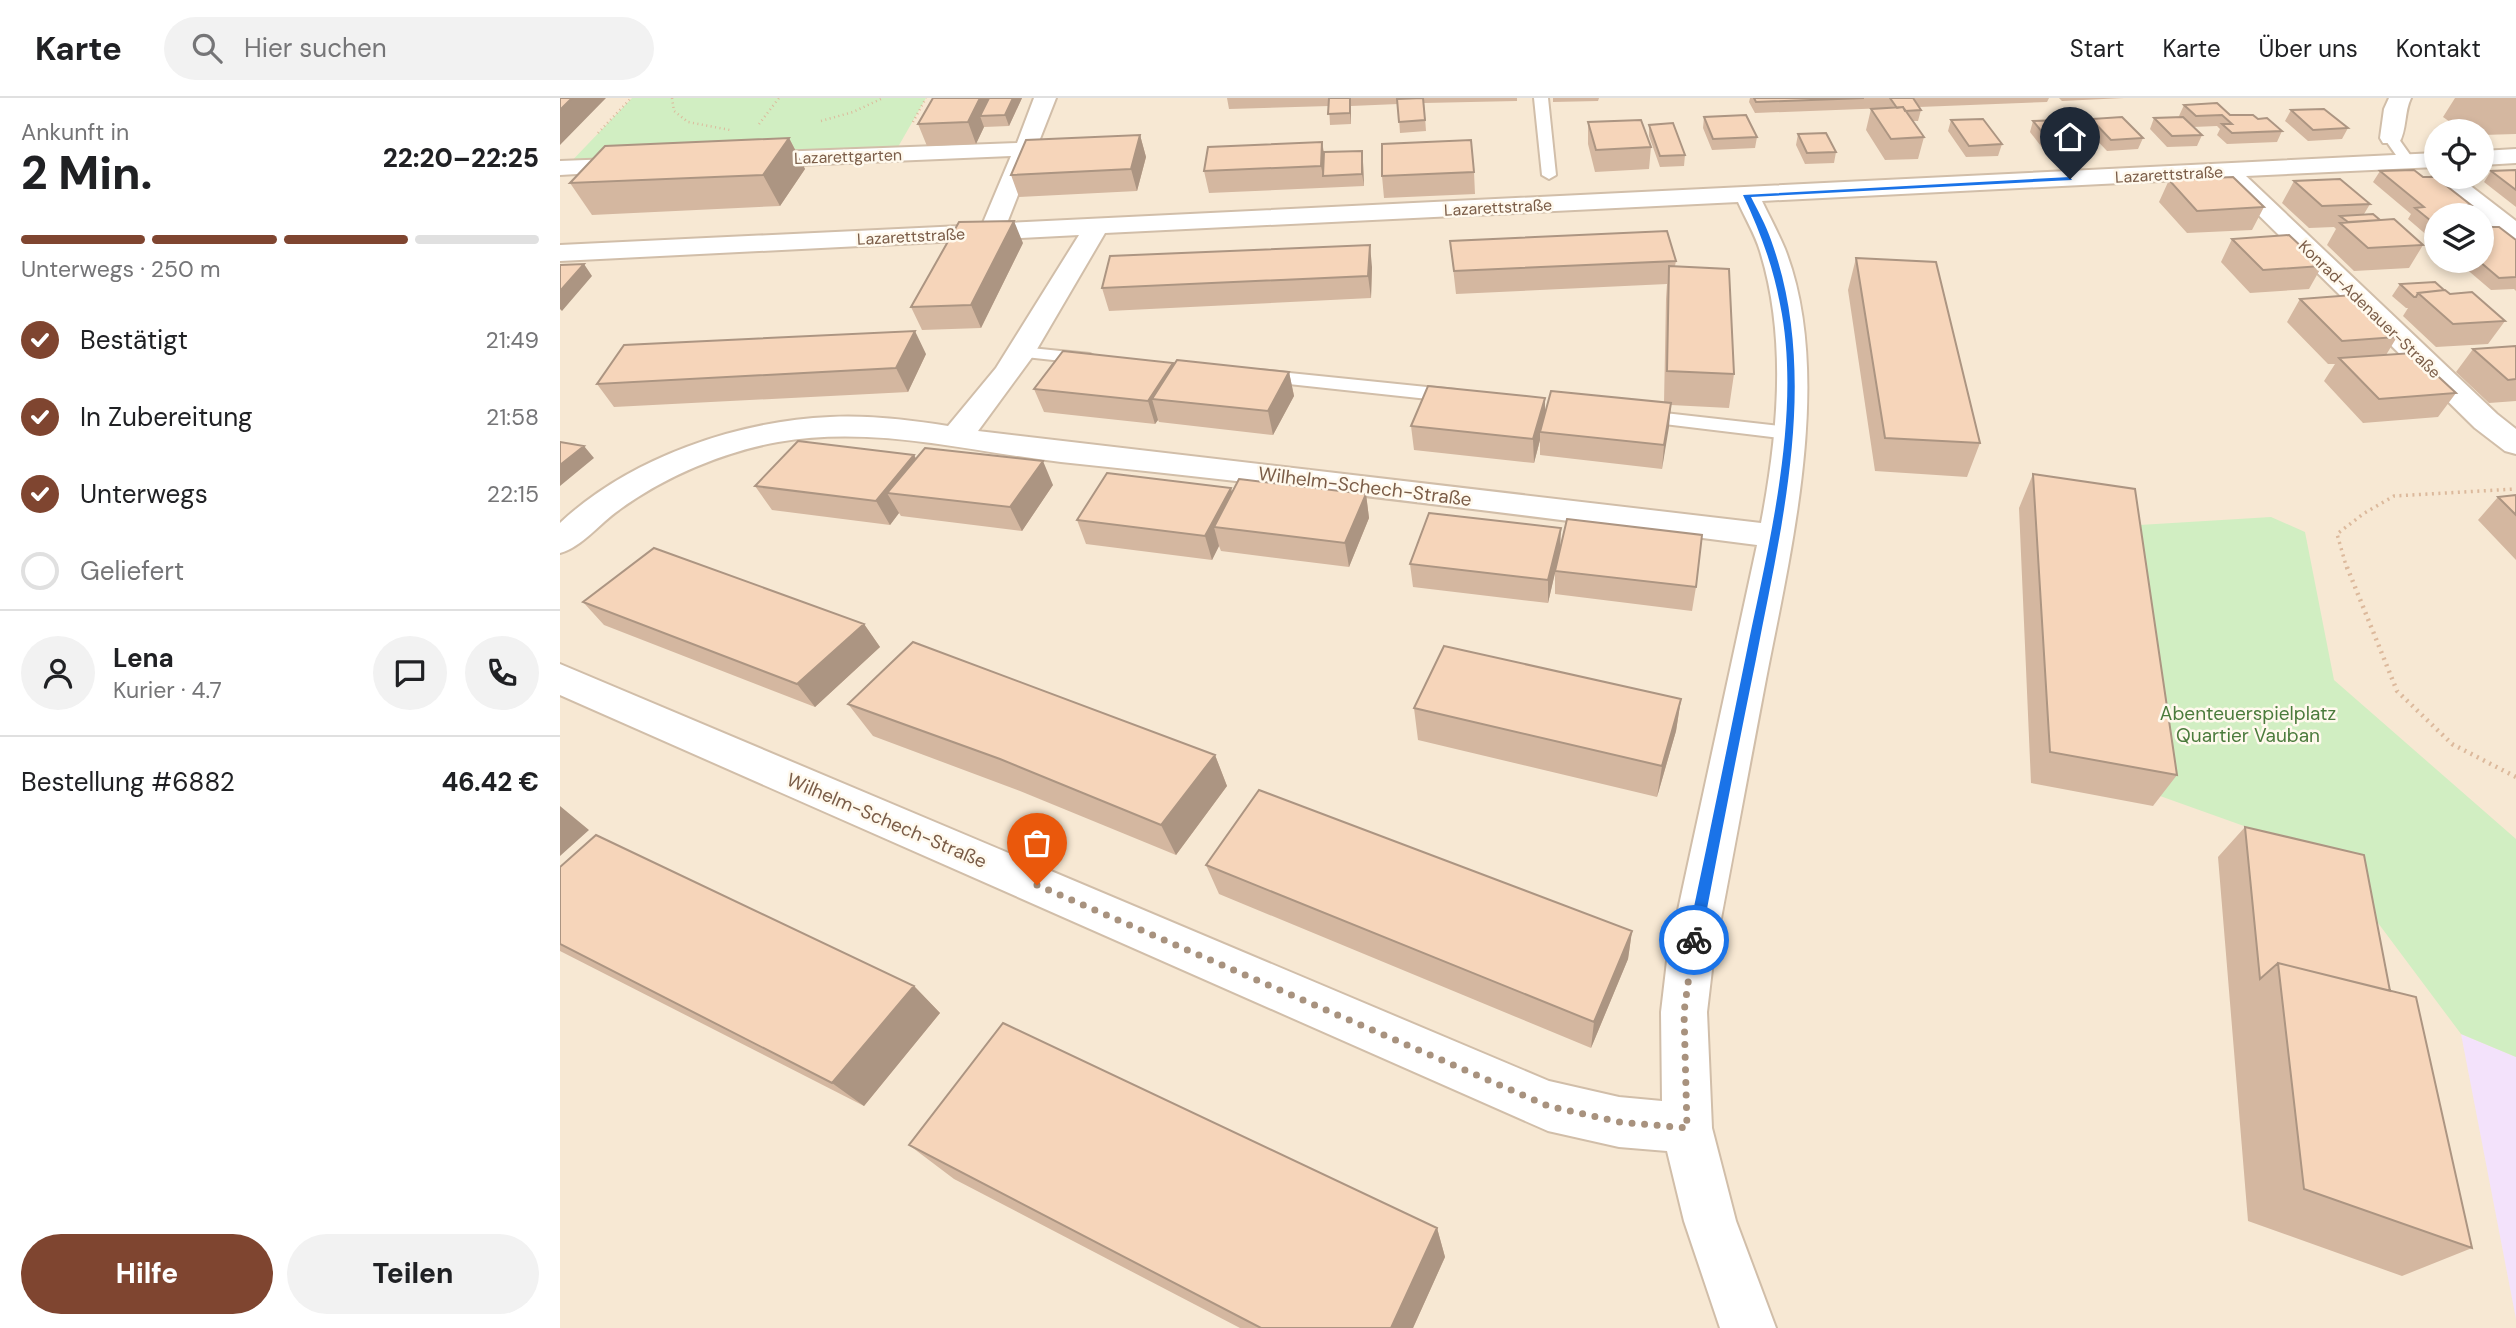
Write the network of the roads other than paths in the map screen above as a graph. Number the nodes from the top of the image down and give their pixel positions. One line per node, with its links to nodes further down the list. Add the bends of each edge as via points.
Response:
1 (1045, 98): 5 (street)
2 (1541, 98): 14 (lane)
3 (2400, 98): 4 (street)
4 (2391, 138): 9 (lane)
5 (1033, 149): 8 (street, Lazarettgarten); 18 (street)
6 (2516, 156): 7 (street)
7 (2494, 157)
8 (731, 161)
9 (2424, 162)
10 (2424, 163): 13 (street, Lazarettstraße)
11 (662, 164): 12 (street)
12 (560, 168)
13 (2227, 171): 16 (street, Lazarettstraße); 28 (street, Konrad-Adenauer-Straße, via 2486,421)
14 (1549, 175)
15 (2459, 189): 19 (street)
16 (1747, 195): 17 (street, Lazarettstraße); 26 (street, via 1773,254 1785,306)
17 (1095, 228): 18 (street, Lazarettstraße); 21 (street)
18 (991, 232): 20 (street, Lazarettstraße)
19 (2516, 233)
20 (560, 253)
21 (1021, 352): 22 (lane); 27 (street, via 980,411)
22 (1115, 361)
23 (1236, 373): 24 (lane)
24 (1480, 399)
25 (1617, 413): 26 (lane)
26 (1789, 433): 29 (street)
27 (956, 436): 29 (street, Wilhelm-Schech-Straße); 30 (street, Wilhelm-Schech-Straße, via 842,425 767,435 637,484 588,515)
28 (2516, 444)
29 (1775, 536): 32 (street, via 1690,961 1684,1012)
30 (560, 542)
31 (560, 678): 32 (street, Wilhelm-Schech-Straße, via 1548,1106 1619,1122)
32 (1687, 1128): 33 (street, via 1710,1221)
33 (1748, 1328)

